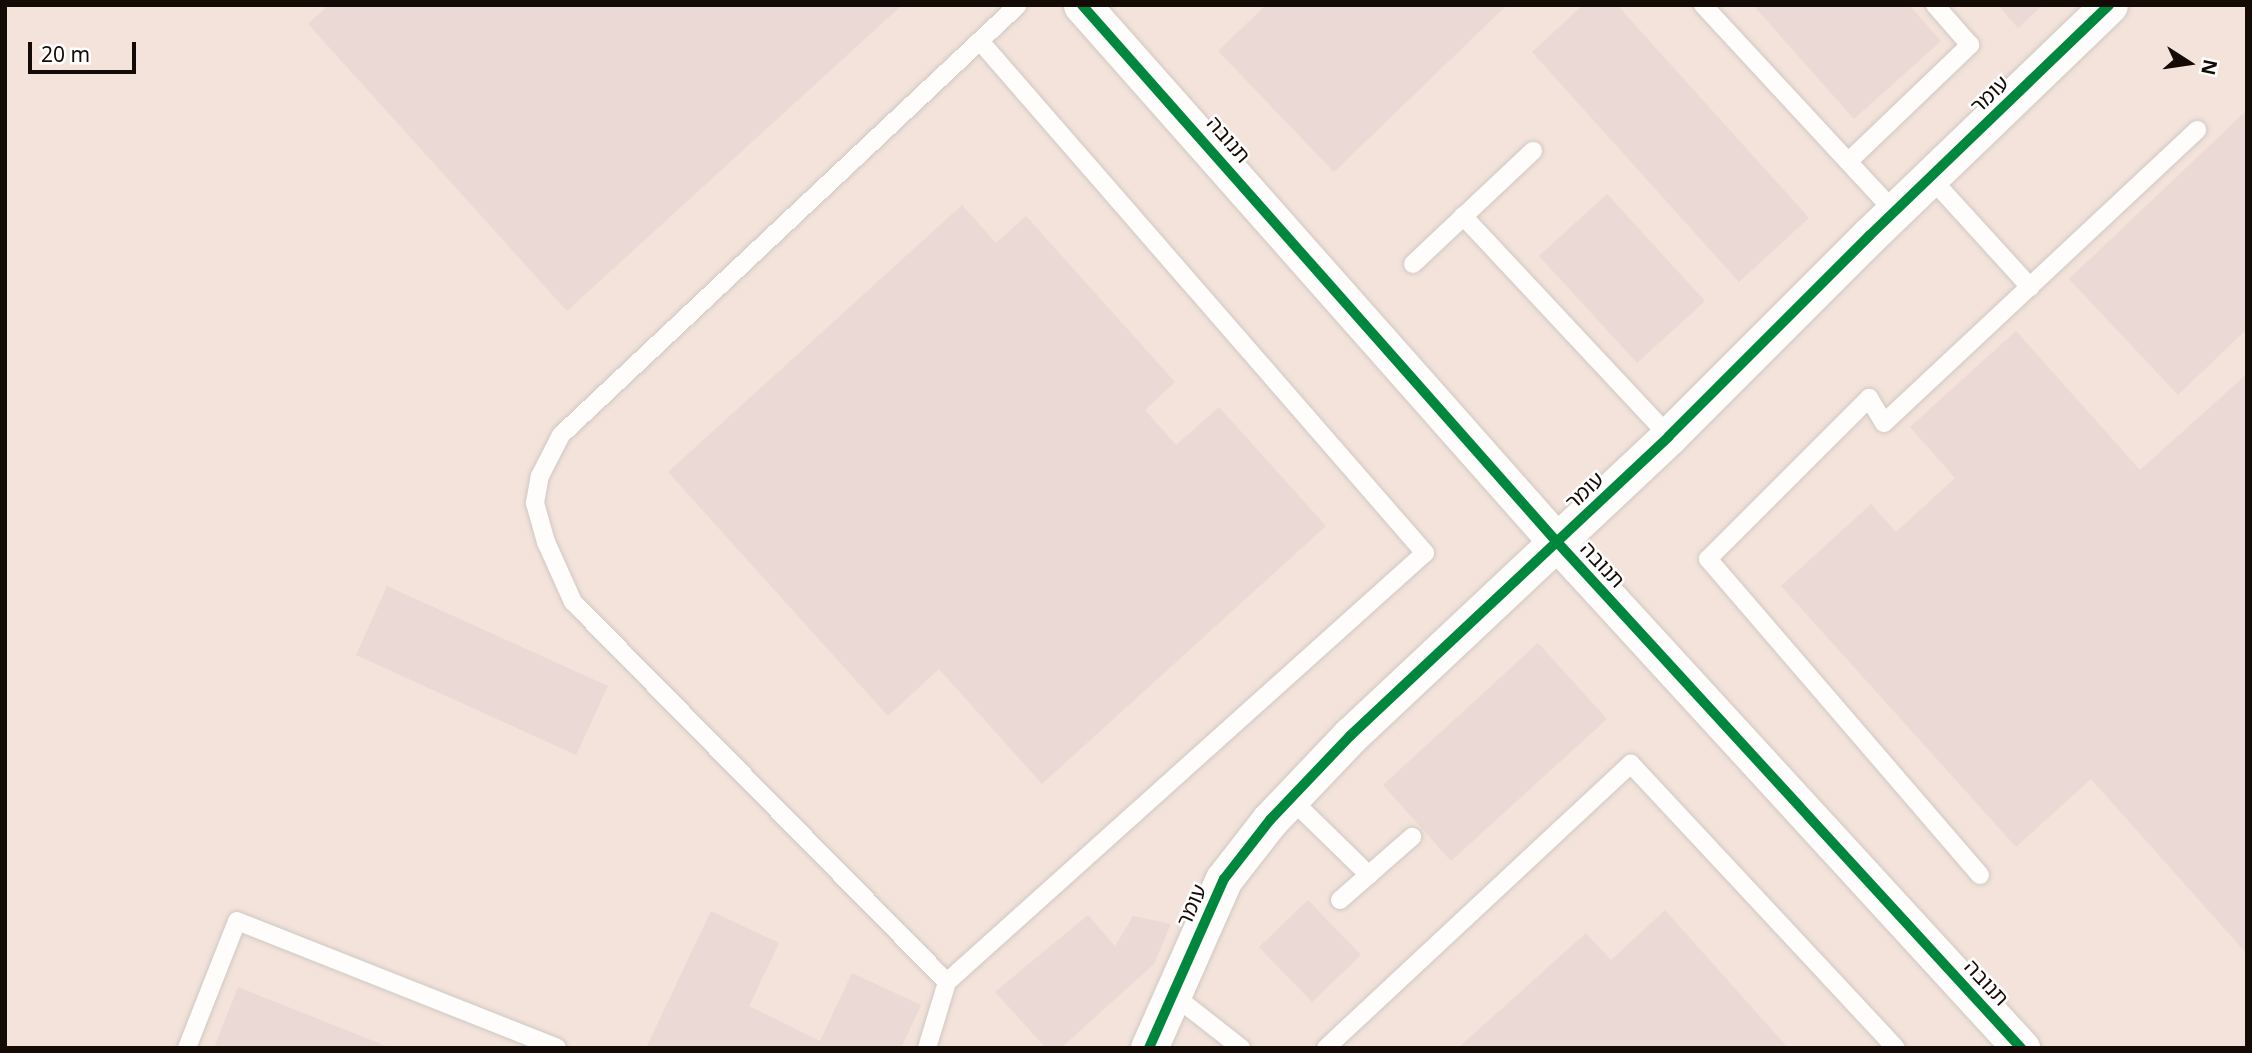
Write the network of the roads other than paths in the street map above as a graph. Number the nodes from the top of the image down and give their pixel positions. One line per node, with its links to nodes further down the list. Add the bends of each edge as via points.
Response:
1 (1018, 5): 6 (lane)
2 (1082, 5): 16 (street, תנובה)
3 (1703, 5): 9 (lane)
4 (1935, 5): 9 (lane, via 1970,45)
5 (2109, 5): 10 (street, עומר)
6 (980, 41): 22 (lane, via 561,435 540,476 535,503 546,542 573,602); 22 (lane, via 1424,553)
7 (2197, 130): 14 (lane)
8 (1533, 151): 12 (lane)
9 (1849, 161): 11 (lane)
10 (1930, 177): 11 (street, עומר); 14 (lane)
11 (1894, 211): 15 (street, עומר)
12 (1463, 216): 13 (lane); 15 (lane)
13 (1413, 264)
14 (2030, 287): 20 (lane, via 1884,424 1869,398 1708,559)
15 (1670, 436): 16 (street, עומר)
16 (1557, 542): 17 (street, עומר, via 1350,735); 31 (street, תנובה)
17 (1291, 799): 19 (lane); 23 (street, עומר, via 1224,878)
18 (1412, 837): 19 (lane)
19 (1369, 875): 21 (lane)
20 (1980, 875)
21 (1339, 900)
22 (947, 982): 26 (lane)
23 (1172, 994): 27 (street, עומר); 28 (lane)
24 (187, 1048): 25 (lane, via 237,921)
25 (557, 1048)
26 (927, 1048)
27 (1149, 1048)
28 (1241, 1048)
29 (1326, 1048): 30 (lane, via 1631,764)
30 (1896, 1048)
31 (2021, 1048)

